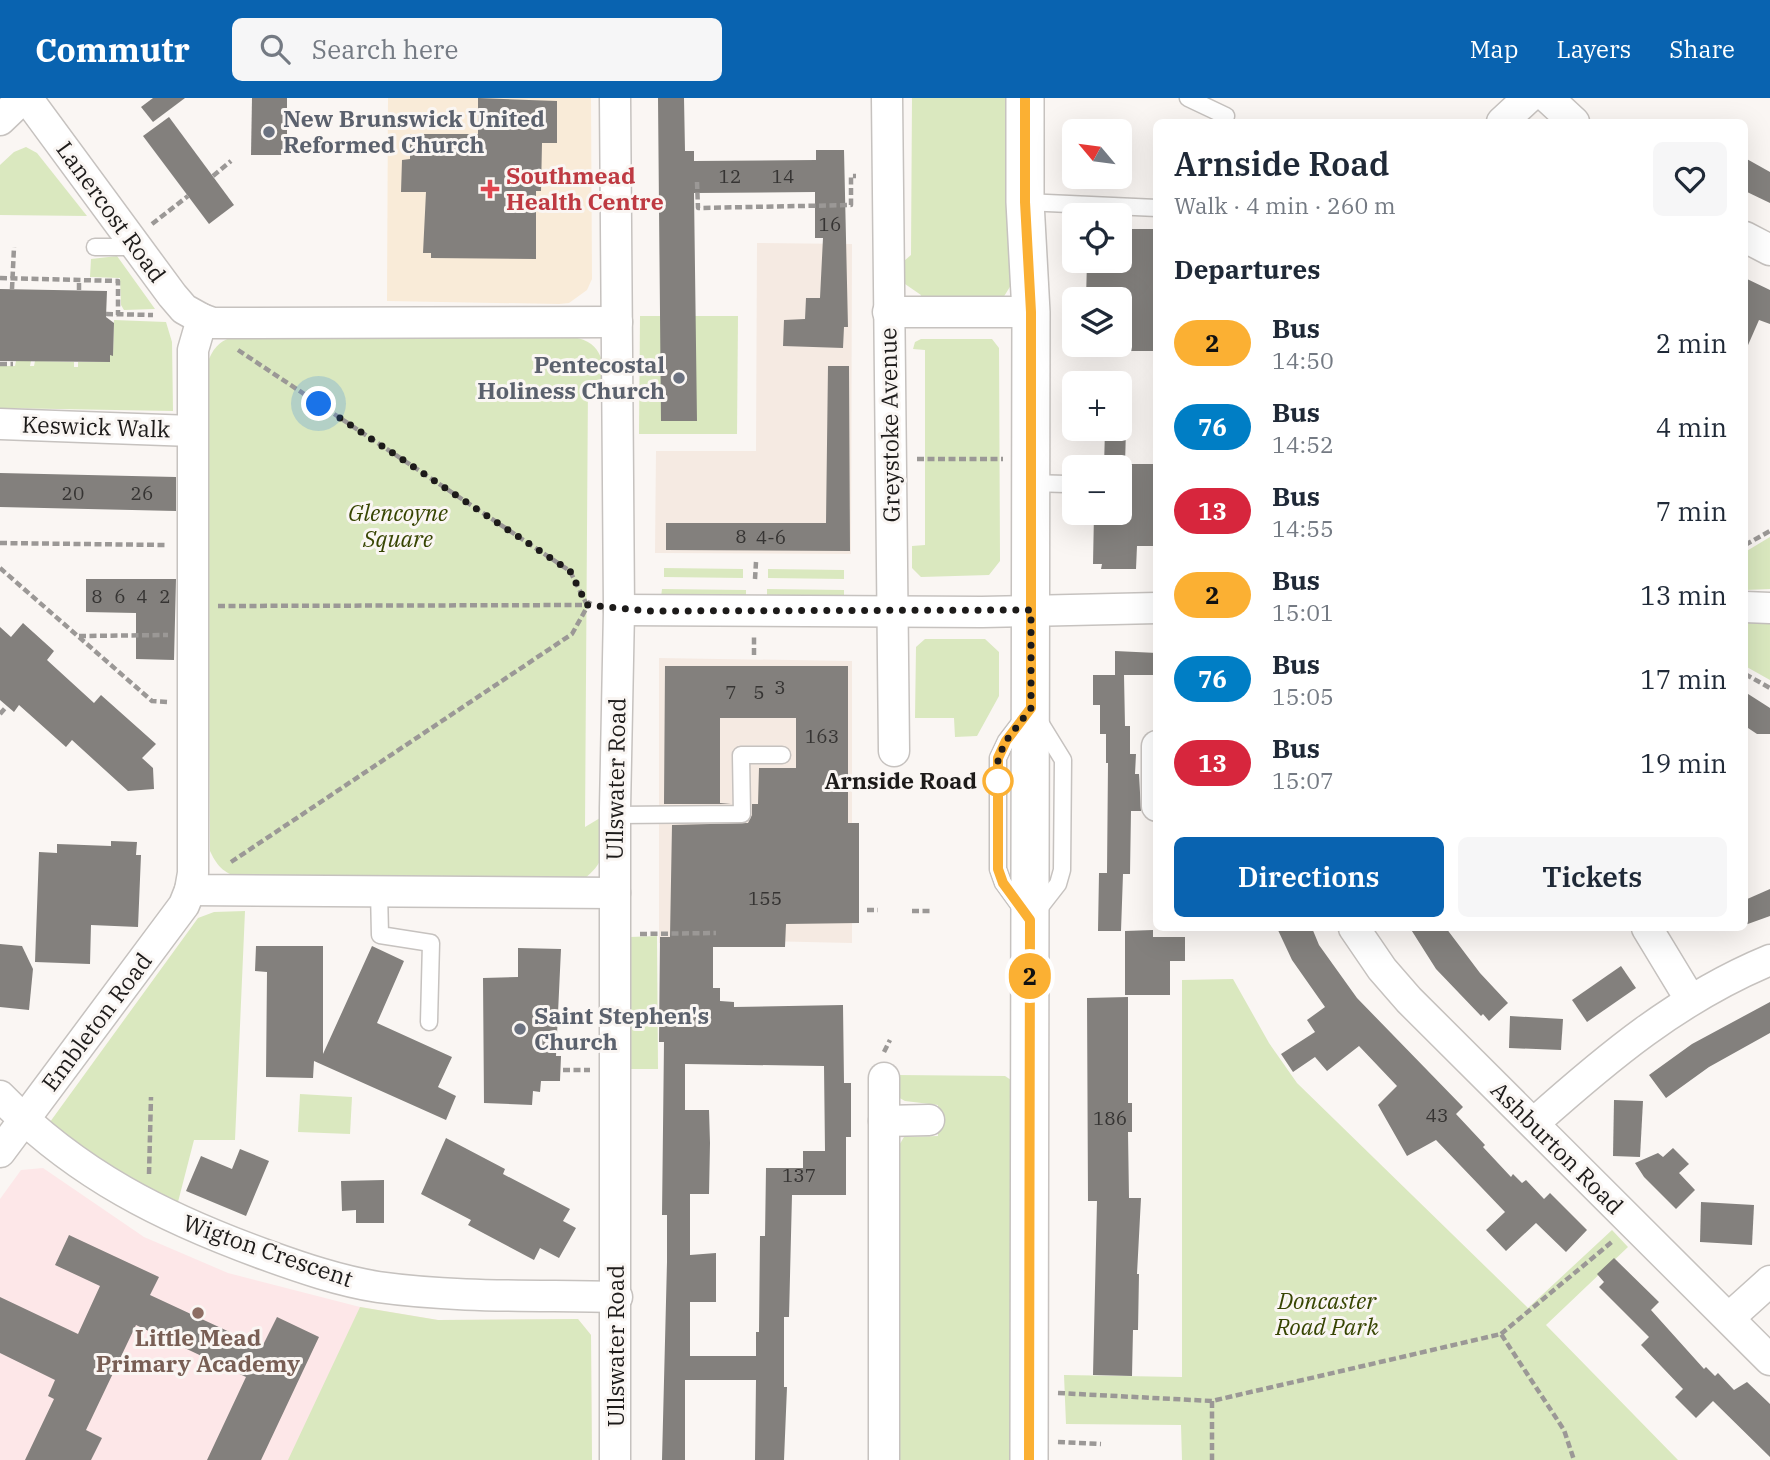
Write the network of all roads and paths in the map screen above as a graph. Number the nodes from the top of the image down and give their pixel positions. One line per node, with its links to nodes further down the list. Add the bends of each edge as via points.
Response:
1 (25, 98): 11 (street); 20 (street, Lanercost Road)
2 (615, 98): 35 (street, Ullswater Road)
3 (887, 98): 30 (street, Greystoke Avenue)
4 (1025, 98): 17 (street)
5 (1188, 98): 8 (lane)
6 (1528, 98): 9 (street)
7 (1548, 98): 10 (street)
8 (1226, 116)
9 (1505, 119)
10 (1571, 119)
11 (0, 120)
12 (231, 161): 13 (path)
13 (213, 176)
14 (856, 176): 15 (path, via 851,176 851,205 698,208)
15 (697, 182)
16 (188, 195): 20 (path)
17 (1025, 202): 18 (lane); 29 (street)
18 (1153, 208)
19 (1748, 239): 23 (street)
20 (134, 243): 22 (lane); 34 (street, Lanercost Road, via 184,309)
21 (14, 247): 25 (path)
22 (95, 247)
23 (1770, 250)
24 (0, 278): 25 (path)
25 (12, 279): 26 (path); 27 (path)
26 (79, 280): 28 (path); 32 (path, via 118,281)
27 (12, 289)
28 (79, 290)
29 (1031, 312): 30 (street); 41 (street)
30 (888, 313): 55 (street, Greystoke Avenue)
31 (106, 314): 32 (path)
32 (118, 314): 33 (path)
33 (155, 316)
34 (202, 319): 35 (street, via 213,323); 39 (street, via 193,350); 49 (path, via 227,343 570,571)
35 (617, 322): 53 (street, Ullswater Road)
36 (0, 364): 37 (path)
37 (13, 364)
38 (0, 424): 39 (street, Keswick Walk)
39 (192, 431): 45 (street)
40 (914, 459): 41 (path)
41 (1043, 476): 54 (street)
42 (1770, 531): 44 (path)
43 (0, 543): 45 (path)
44 (1748, 543)
45 (195, 545): 56 (street)
46 (756, 562): 48 (path)
47 (0, 568): 57 (path)
48 (755, 579)
49 (587, 605): 53 (path); 56 (path); 66 (path, via 572,634)
50 (1748, 607): 52 (street)
51 (1153, 608): 54 (street)
52 (1770, 608)
53 (619, 610): 55 (street); 65 (street, Ullswater Road)
54 (1031, 610): 55 (street); 97 (street)
55 (894, 611): 63 (street, Greystoke Avenue)
56 (195, 620): 57 (path); 60 (street)
57 (78, 636): 60 (path, via 152,701)
58 (1748, 676): 59 (path)
59 (1770, 688)
60 (194, 702): 66 (street)
61 (7, 706): 62 (path)
62 (0, 714)
63 (894, 751)
64 (782, 755): 65 (lane, via 741,755 742,814)
65 (615, 816): 68 (street, Ullswater Road)
66 (190, 890): 67 (street); 85 (street, Embleton Road, via 184,905)
67 (379, 891): 68 (street); 79 (lane, via 380,935 431,943)
68 (615, 893): 76 (street, Ullswater Road)
69 (867, 910): 70 (path)
70 (878, 911)
71 (912, 911): 72 (path)
72 (930, 911)
73 (1356, 931): 88 (street, Ashburton Road, via 1409,1000)
74 (1649, 931): 78 (street)
75 (716, 933): 76 (path)
76 (615, 934): 93 (street, Ullswater Road)
77 (1770, 960): 78 (street)
78 (1690, 999): 88 (street, via 1634,1037)
79 (429, 1022)
80 (563, 1070): 81 (path)
81 (572, 1070)
82 (884, 1078): 87 (street)
83 (0, 1096): 85 (street, Wigton Crescent)
84 (151, 1097): 90 (path, via 148,1159)
85 (23, 1120): 89 (street, Embleton Road); 90 (street, Wigton Crescent, via 109,1186)
86 (929, 1120): 87 (street)
87 (884, 1121): 102 (street)
88 (1534, 1123): 91 (street, Ashburton Road)
89 (0, 1152)
90 (153, 1210): 93 (street, Wigton Crescent, via 308,1270 375,1286 450,1295)
91 (1631, 1222): 94 (street, Ashburton Road); 95 (path, via 1609,1246)
92 (1770, 1281): 94 (street)
93 (617, 1297): 101 (street, Ullswater Road)
94 (1729, 1318): 96 (street, Ashburton Road)
95 (1501, 1334): 98 (path); 104 (path, via 1564,1430)
96 (1770, 1360)
97 (1029, 1391): 98 (path); 100 (street)
98 (1212, 1401): 103 (path)
99 (1101, 1444): 100 (path)
100 (1029, 1451)
101 (615, 1460)
102 (884, 1460)
103 (1212, 1460)
104 (1574, 1460)

